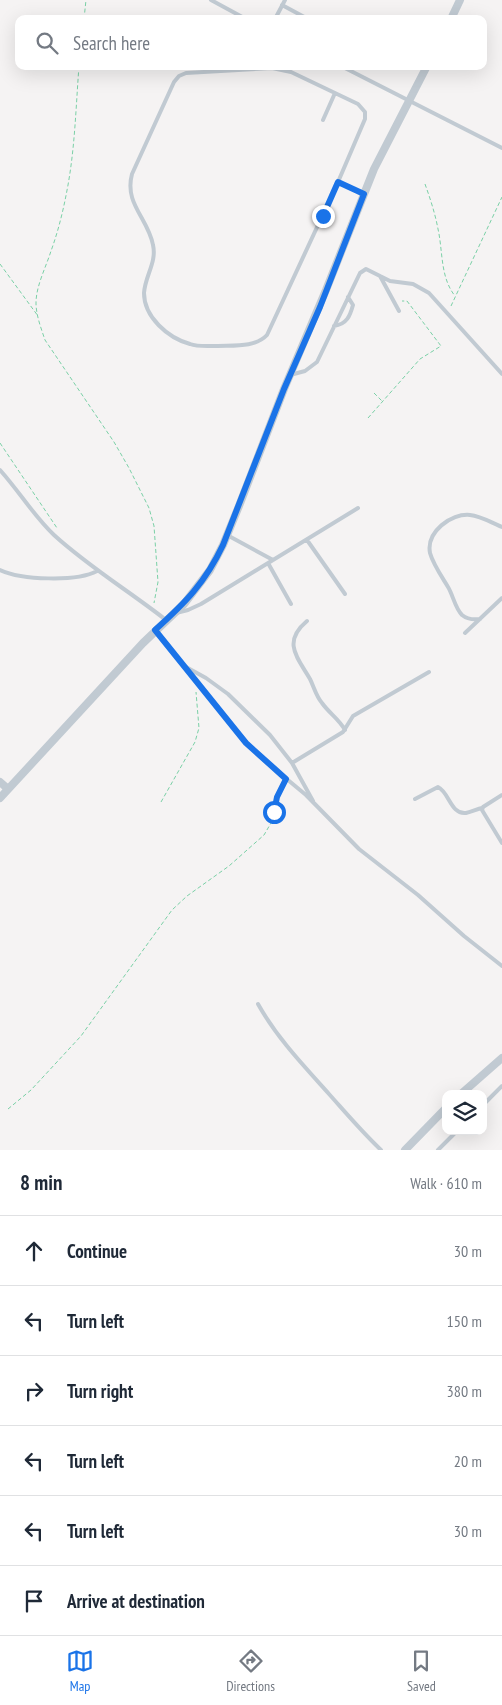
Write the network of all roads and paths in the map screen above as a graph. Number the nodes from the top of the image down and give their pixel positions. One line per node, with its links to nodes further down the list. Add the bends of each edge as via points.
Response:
1 (86, 0): 6 (path)
2 (211, 0): 7 (lane)
3 (285, 0): 5 (lane)
4 (460, 0): 10 (street)
5 (282, 6): 8 (lane); 9 (lane)
6 (84, 15)
7 (239, 15)
8 (277, 15)
9 (300, 15)
10 (453, 15)
11 (79, 70): 32 (path, via 70,175 60,224 36,300)
12 (238, 70): 21 (lane, via 179,76 132,174 130,186 134,204 154,244 144,294 156,322 177,339 198,346 253,343 264,338 270,332)
13 (282, 70): 16 (lane)
14 (349, 70): 18 (lane)
15 (425, 70): 18 (street)
16 (291, 72): 17 (lane)
17 (335, 93): 19 (lane); 21 (lane, via 362,106 366,116)
18 (409, 100): 20 (lane); 23 (street)
19 (322, 120)
20 (502, 148)
21 (338, 182): 23 (lane)
22 (425, 184): 27 (path, via 438,229 445,277)
23 (364, 194): 35 (street)
24 (502, 197): 27 (path)
25 (0, 264): 32 (path)
26 (380, 276): 28 (lane, via 369,270 361,271); 29 (lane); 31 (lane, via 424,289)
27 (456, 296): 31 (path)
28 (348, 297): 33 (lane); 33 (lane, via 354,305 347,321)
29 (394, 302): 30 (lane); 37 (path, via 407,301 441,346 420,359)
30 (399, 311)
31 (447, 314): 34 (lane)
32 (38, 316): 53 (path, via 45,340 114,442 149,508 154,526 158,582)
33 (334, 326): 35 (lane, via 314,366)
34 (502, 374)
35 (290, 375): 44 (street)
36 (374, 393): 37 (path)
37 (382, 402): 38 (path)
38 (368, 418)
39 (0, 443): 43 (path)
40 (0, 470): 49 (lane, via 40,521)
41 (358, 508): 45 (lane)
42 (502, 527): 55 (lane, via 476,516 460,515 442,524 431,540 430,554 457,609 466,618)
43 (58, 529)
44 (227, 534): 46 (lane); 54 (street, via 202,582)
45 (307, 540): 46 (lane); 50 (lane)
46 (273, 560): 47 (lane)
47 (268, 563): 52 (lane); 54 (lane, via 195,607)
48 (0, 570): 49 (lane, via 28,578 82,577)
49 (97, 571): 53 (lane)
50 (345, 594)
51 (502, 598): 55 (lane)
52 (291, 604)
53 (151, 608): 56 (lane)
54 (174, 613): 56 (street)
55 (480, 619): 59 (lane)
56 (166, 620): 58 (street)
57 (307, 621): 63 (lane, via 300,627 294,641 294,653 320,701)
58 (155, 630): 60 (lane); 67 (street)
59 (465, 632)
60 (183, 665): 62 (lane); 64 (lane, via 234,700 270,735)
61 (429, 672): 63 (lane, via 353,716)
62 (198, 684): 65 (lane, via 246,743); 70 (path, via 196,742)
63 (345, 730): 64 (lane)
64 (292, 763): 71 (lane)
65 (286, 779): 71 (lane); 80 (path, via 264,835 172,910 81,1036 31,1090)
66 (0, 782): 67 (street)
67 (3, 793)
68 (502, 795): 72 (lane)
69 (415, 799): 72 (lane, via 438,787 459,812)
70 (161, 802)
71 (315, 805): 74 (lane, via 359,849)
72 (482, 808): 73 (lane)
73 (502, 843)
74 (502, 966)
75 (258, 1004): 83 (lane, via 289,1051)
76 (502, 1058): 78 (street)
77 (502, 1086): 79 (lane)
78 (466, 1090)
79 (487, 1101)
80 (8, 1109)
81 (442, 1112): 84 (street)
82 (453, 1135): 85 (lane)
83 (381, 1150)
84 (405, 1150)
85 (438, 1150)

